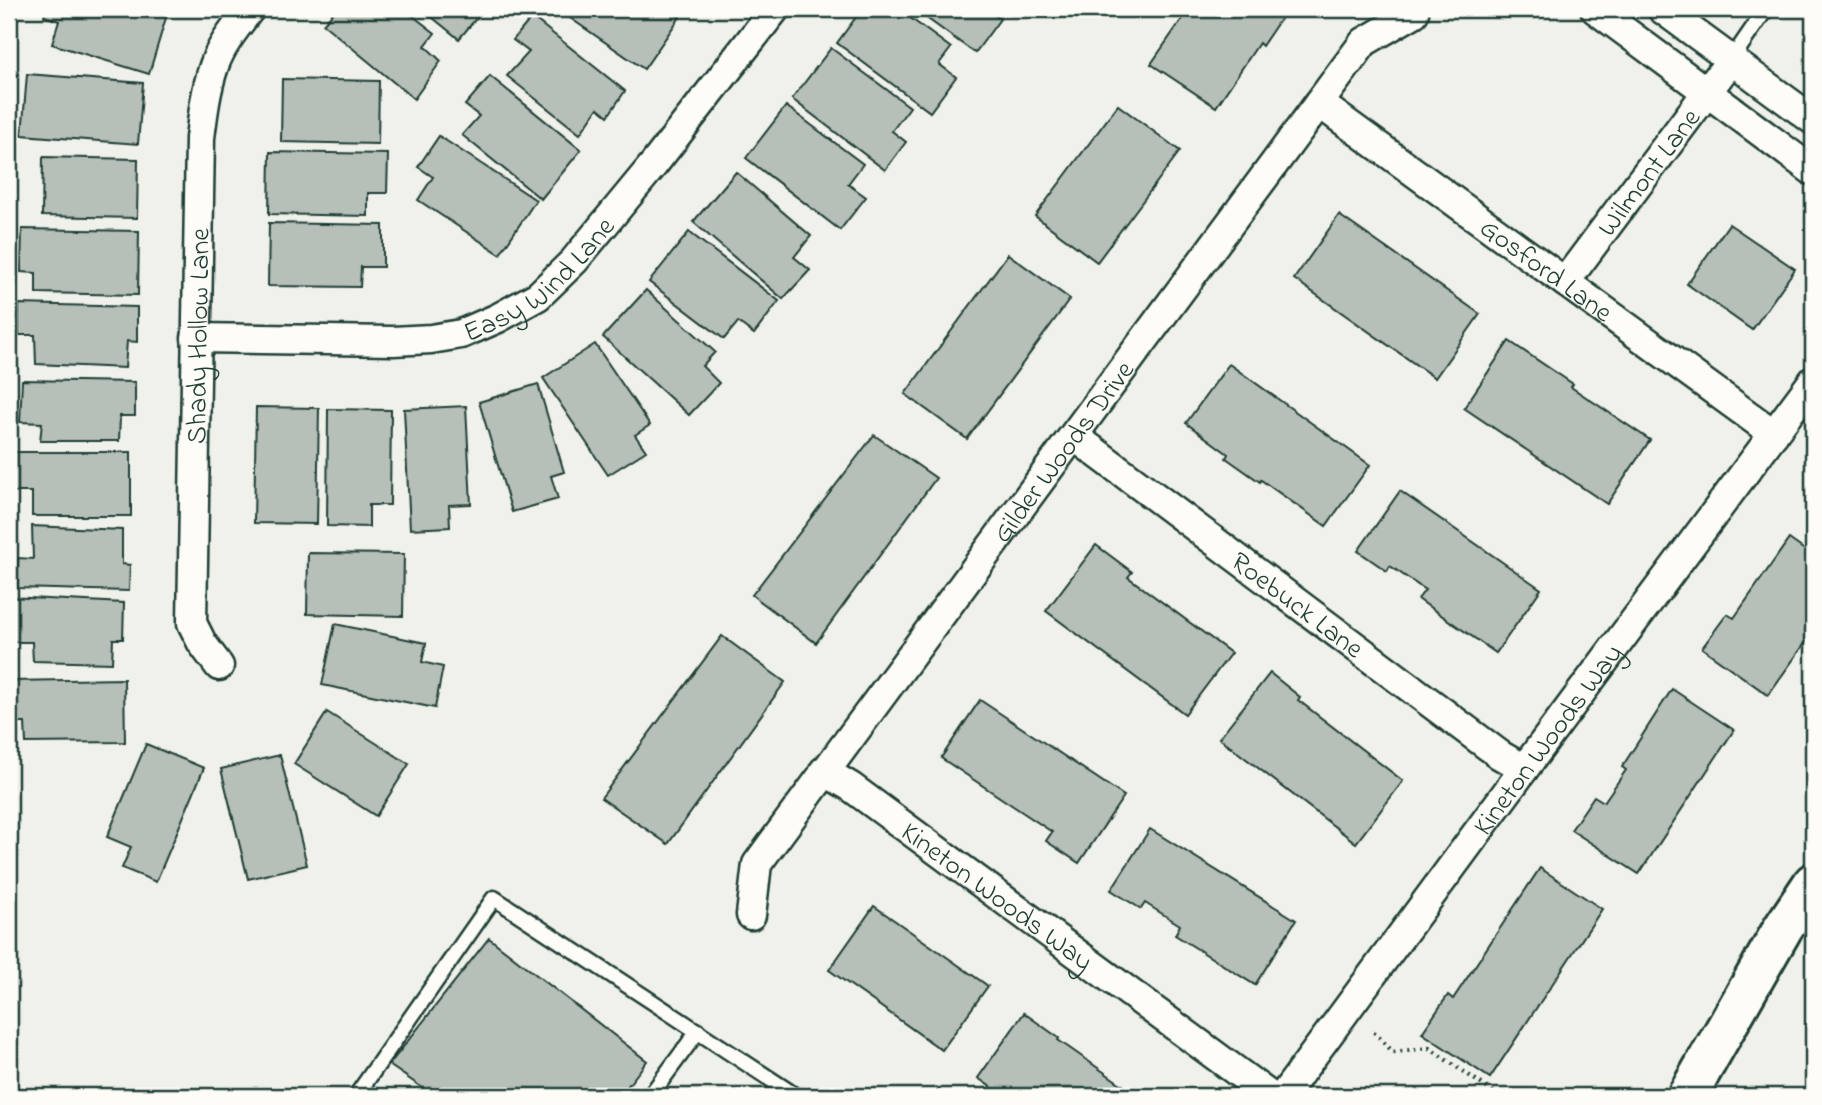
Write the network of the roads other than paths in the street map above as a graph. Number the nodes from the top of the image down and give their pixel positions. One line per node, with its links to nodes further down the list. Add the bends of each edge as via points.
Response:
1 (250, 9): 13 (street, Shady Hollow Lane, via 215,64 203,113)
2 (775, 9): 13 (street, Easy Wind Lane, via 582,252 538,296 461,334 431,339)
3 (1595, 9): 8 (street)
4 (1662, 9): 7 (street)
5 (1766, 9): 7 (lane)
6 (1414, 13): 9 (street, Gilder Woods Drive, via 1364,42)
7 (1731, 60): 8 (street, Wilmont Lane); 10 (street)
8 (1706, 91): 11 (street); 12 (street, Wilmont Lane)
9 (1319, 103): 12 (street, Gosford Lane); 16 (street, Gilder Woods Drive)
10 (1813, 120)
11 (1813, 171)
12 (1565, 282): 15 (street, Gosford Lane)
13 (197, 338): 17 (street, Shady Hollow Lane, via 191,623)
14 (1813, 381): 15 (street, Kineton Woods Way)
15 (1774, 434): 18 (street, Kineton Woods Way)
16 (1074, 436): 18 (street, Roebuck Lane); 19 (street, Gilder Woods Drive)
17 (219, 666)
18 (1524, 769): 27 (street, Kineton Woods Way)
19 (824, 771): 21 (street, Gilder Woods Drive, via 757,864); 26 (street, Kineton Woods Way)
20 (1813, 883): 28 (street)
21 (751, 915)
22 (698, 1031): 23 (lane, via 494,898); 24 (lane); 25 (lane)
23 (356, 1096)
24 (650, 1096)
25 (796, 1096)
26 (1270, 1096)
27 (1283, 1096)
28 (1687, 1096)

